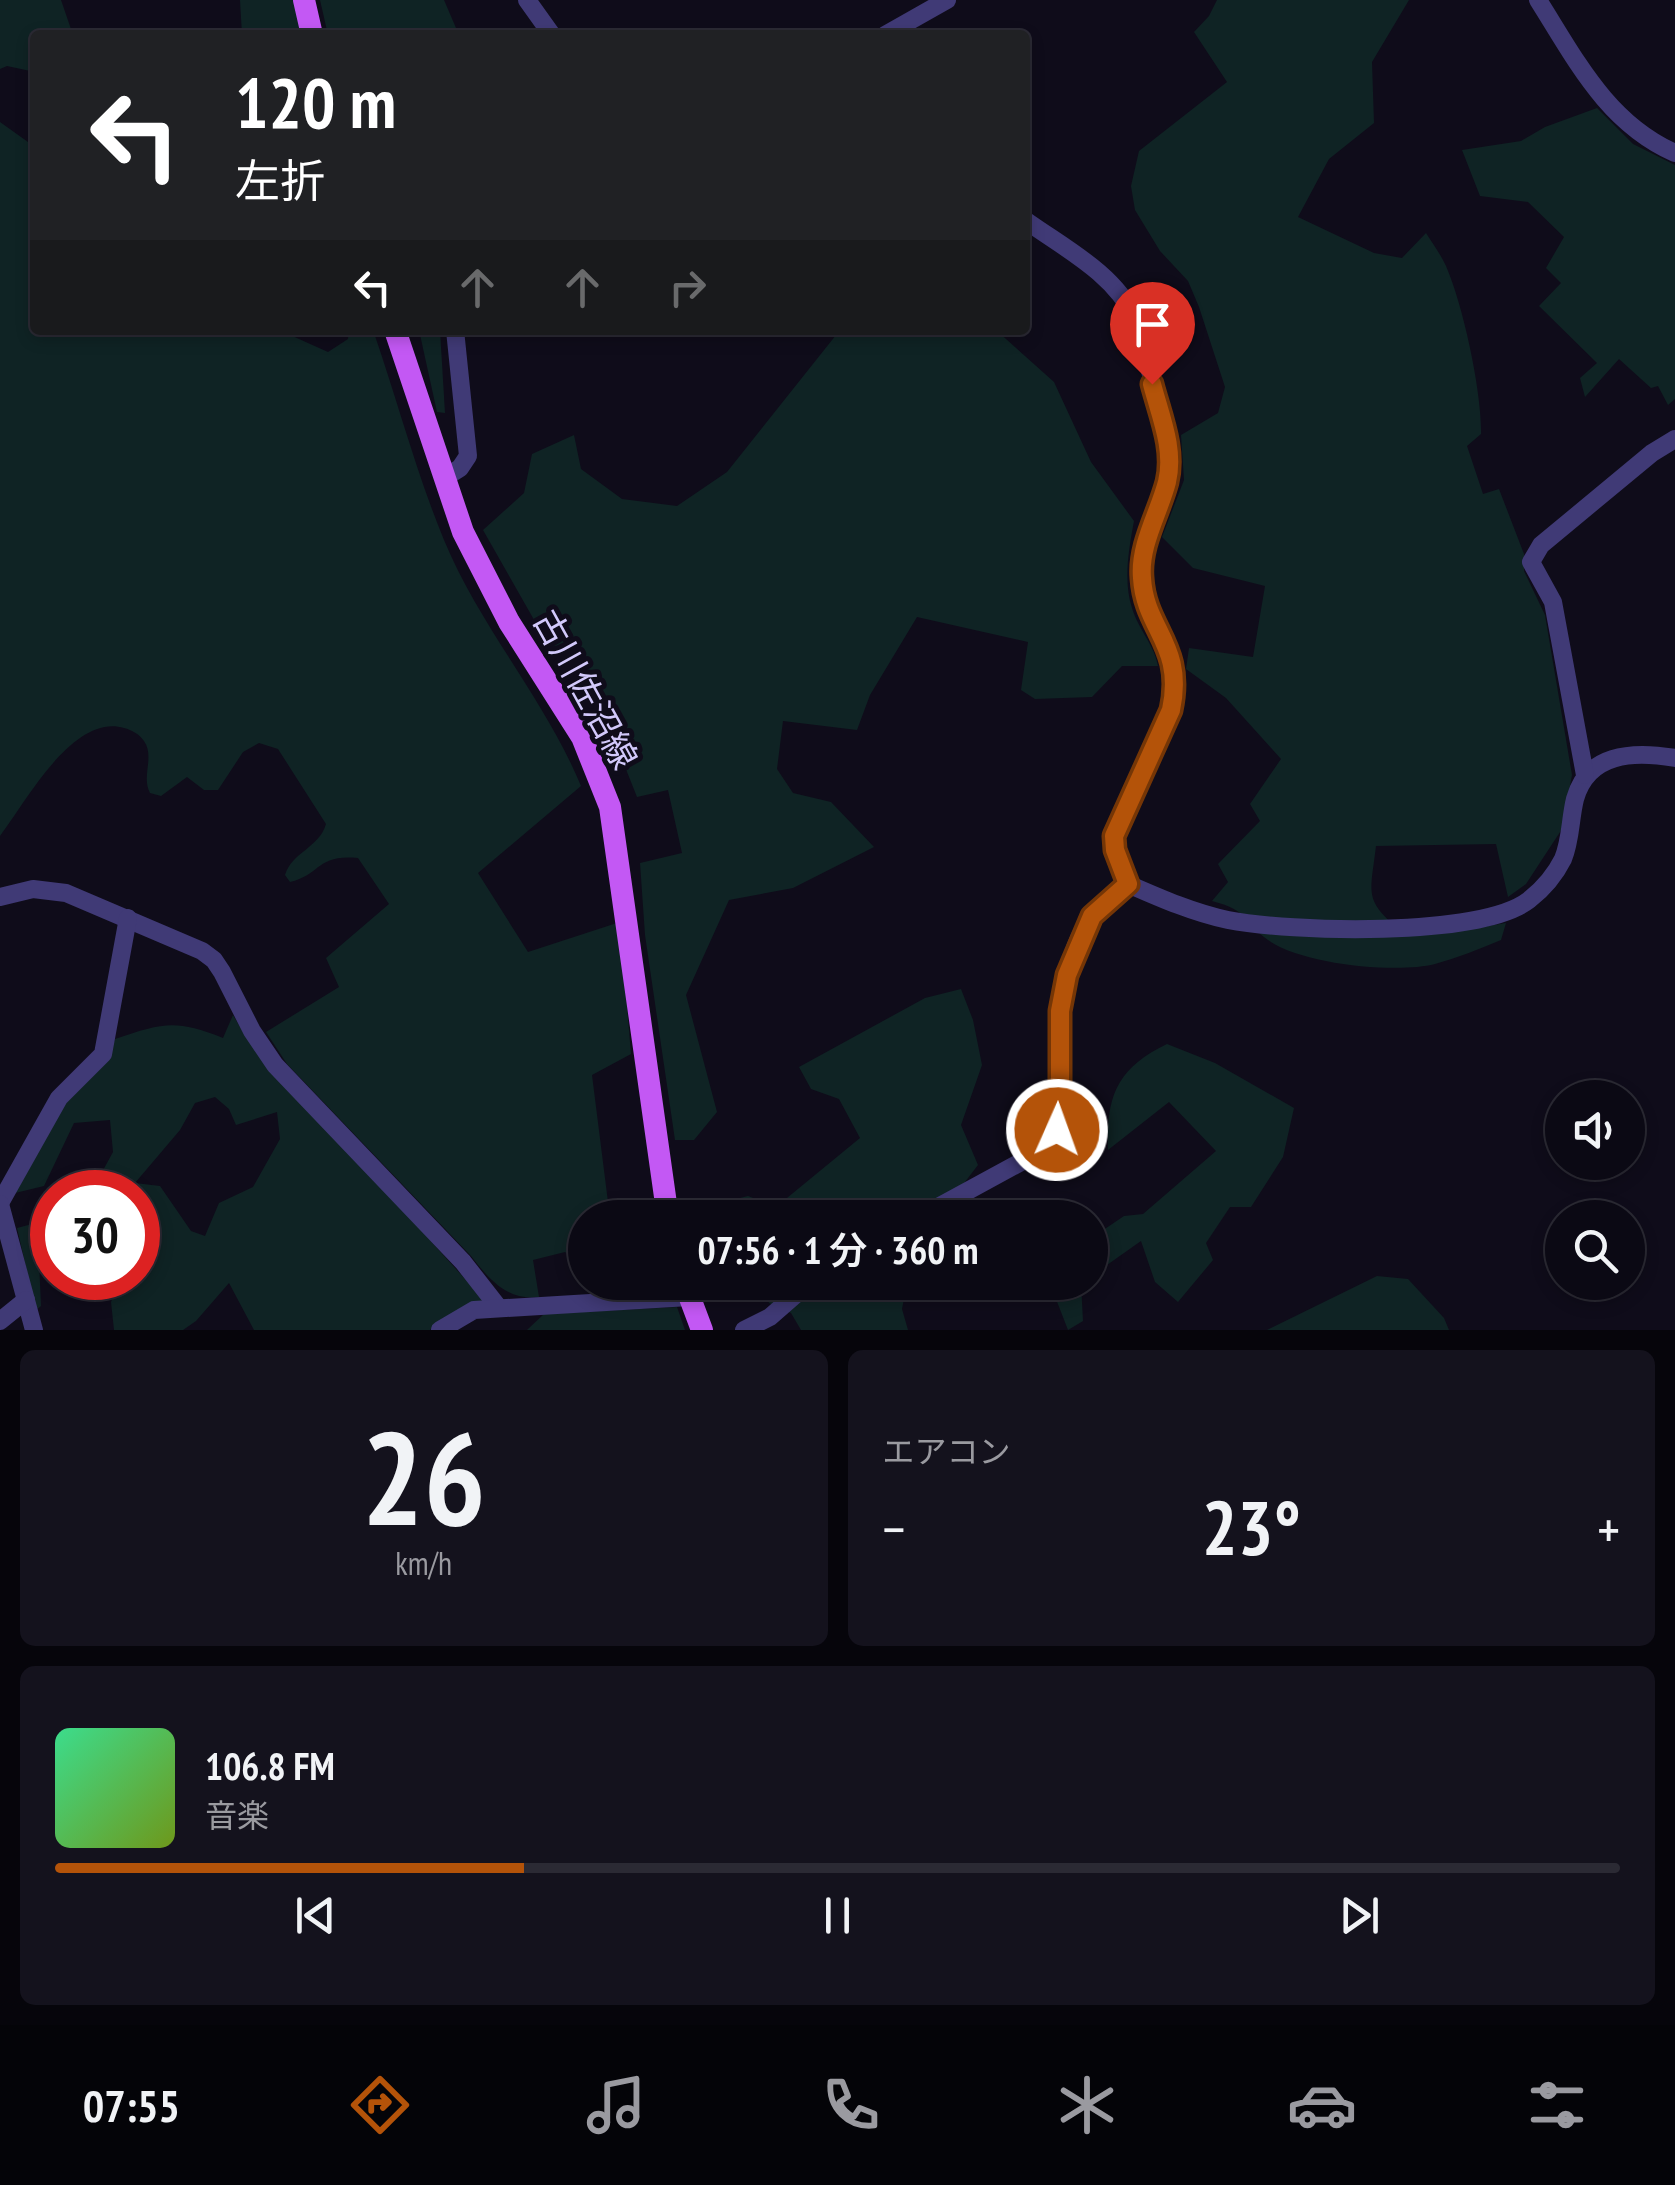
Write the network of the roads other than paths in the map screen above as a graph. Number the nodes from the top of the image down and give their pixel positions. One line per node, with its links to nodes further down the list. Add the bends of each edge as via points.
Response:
1 (304, 0): 5 (main road)
2 (528, 0): 6 (street)
3 (948, 0): 7 (street)
4 (1538, 0): 8 (street, via 1614,113)
5 (311, 30)
6 (549, 30)
7 (894, 30)
8 (1675, 153)
9 (1030, 224): 16 (street, via 1127,302 1169,449 1142,582 1173,662 1174,694 1114,836)
10 (397, 335): 13 (main road, 古川佐沼線)
11 (456, 335): 13 (street, via 468,456)
12 (1675, 439): 15 (street, via 1541,545 1531,562 1553,602)
13 (444, 478): 19 (main road, 古川佐沼線, via 489,588 582,738 610,807)
14 (1675, 758): 15 (street, via 1629,754)
15 (1585, 775): 16 (street, via 1556,871 1524,903 1484,919 1369,928 1249,922 1210,916)
16 (1128, 884): 20 (street, via 1092,916 1067,975 1060,1011 1060,1118 1052,1140)
17 (0, 896): 18 (street, via 49,890)
18 (128, 918): 21 (street, via 103,1054 59,1098); 26 (street, via 214,960 275,1066)
19 (665, 1200)
20 (951, 1200)
21 (0, 1203): 22 (street)
22 (26, 1300): 27 (street); 28 (street)
23 (583, 1300): 26 (street)
24 (691, 1300): 30 (main road)
25 (789, 1300): 31 (street)
26 (499, 1308): 29 (street, via 474,1310)
27 (0, 1321)
28 (34, 1330)
29 (440, 1330)
30 (702, 1330)
31 (744, 1330)

